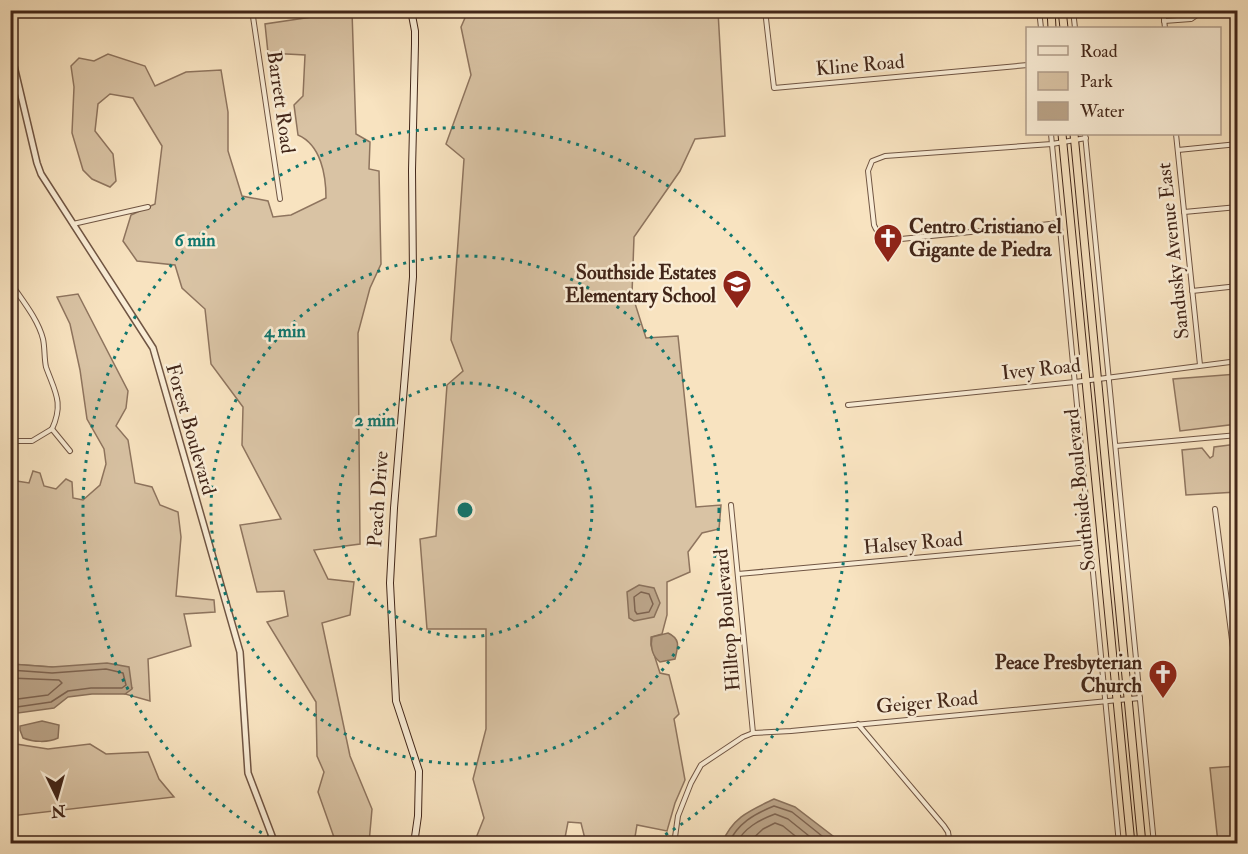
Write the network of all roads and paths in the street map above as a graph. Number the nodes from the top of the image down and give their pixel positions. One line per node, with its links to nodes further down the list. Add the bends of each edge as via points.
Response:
1 (252, 10): 27 (street, Barrett Road)
2 (411, 10): 60 (main road, Peach Drive, via 415,45 414,260 390,592 396,701 419,771)
3 (765, 10): 17 (street, Kline Road, via 774,88)
4 (1039, 10): 11 (street)
5 (1050, 10): 12 (highway)
6 (1062, 10): 13 (highway)
7 (1073, 10): 14 (street)
8 (1163, 10): 10 (street)
9 (1204, 10): 10 (street, via 1191,19)
10 (1164, 21): 15 (street)
11 (1041, 27)
12 (1052, 27)
13 (1064, 27)
14 (1075, 27)
15 (1165, 27)
16 (10, 49): 32 (street, Forest Boulevard, via 37,163)
17 (1026, 65)
18 (1051, 135): 24 (street)
19 (1062, 135): 23 (highway, Southside Boulevard)
20 (1176, 135): 26 (street, Sandusky Avenue East)
21 (1085, 136): 22 (street); 38 (street)
22 (1074, 137): 23 (street); 39 (highway, Southside Boulevard)
23 (1063, 142): 24 (street); 40 (highway, Southside Boulevard)
24 (1052, 144): 31 (street); 31 (street, via 878,158 868,171 874,225 877,233 891,240)
25 (1238, 144): 26 (street)
26 (1178, 150): 30 (street, Sandusky Avenue East)
27 (280, 199)
28 (148, 207): 32 (street)
29 (1238, 207): 30 (street)
30 (1184, 212): 35 (street, Sandusky Avenue East)
31 (1060, 223): 41 (street)
32 (73, 224): 59 (street, Forest Boulevard, via 153,348 240,652 248,773)
33 (10, 282): 43 (street, via 43,339 45,364 59,405)
34 (1238, 286): 35 (street)
35 (1192, 291): 37 (street, Sandusky Avenue East)
36 (1238, 361): 37 (street, Ivey Road)
37 (1200, 365): 38 (street, Ivey Road)
38 (1109, 376): 39 (street, Ivey Road); 46 (street)
39 (1098, 378): 40 (street, Ivey Road); 54 (highway, Southside Boulevard)
40 (1086, 380): 41 (street, Ivey Road); 55 (highway, Southside Boulevard)
41 (1075, 381): 42 (street, Ivey Road); 50 (street)
42 (848, 405)
43 (52, 429): 45 (street, via 32,441); 47 (street)
44 (1238, 435): 46 (street)
45 (10, 441)
46 (1115, 446): 53 (street)
47 (70, 451)
48 (731, 505): 51 (street, Hilltop Boulevard)
49 (1215, 509): 52 (street)
50 (1090, 542): 51 (street, Halsey Road); 56 (street)
51 (738, 574): 58 (street, Hilltop Boulevard)
52 (1238, 686)
53 (1140, 698): 54 (street, Geiger Road); 66 (street)
54 (1128, 699): 55 (street, Geiger Road); 65 (highway, Southside Boulevard)
55 (1117, 700): 56 (street, Geiger Road); 64 (highway, Southside Boulevard)
56 (1106, 701): 57 (street, Geiger Road); 63 (street)
57 (858, 724): 58 (street, Geiger Road); 62 (street, via 944,826)
58 (753, 733): 61 (street, via 708,759 697,771 678,816)
59 (275, 843)
60 (414, 843)
61 (674, 843)
62 (950, 843)
63 (1119, 843)
64 (1131, 843)
65 (1142, 843)
66 (1154, 843)

